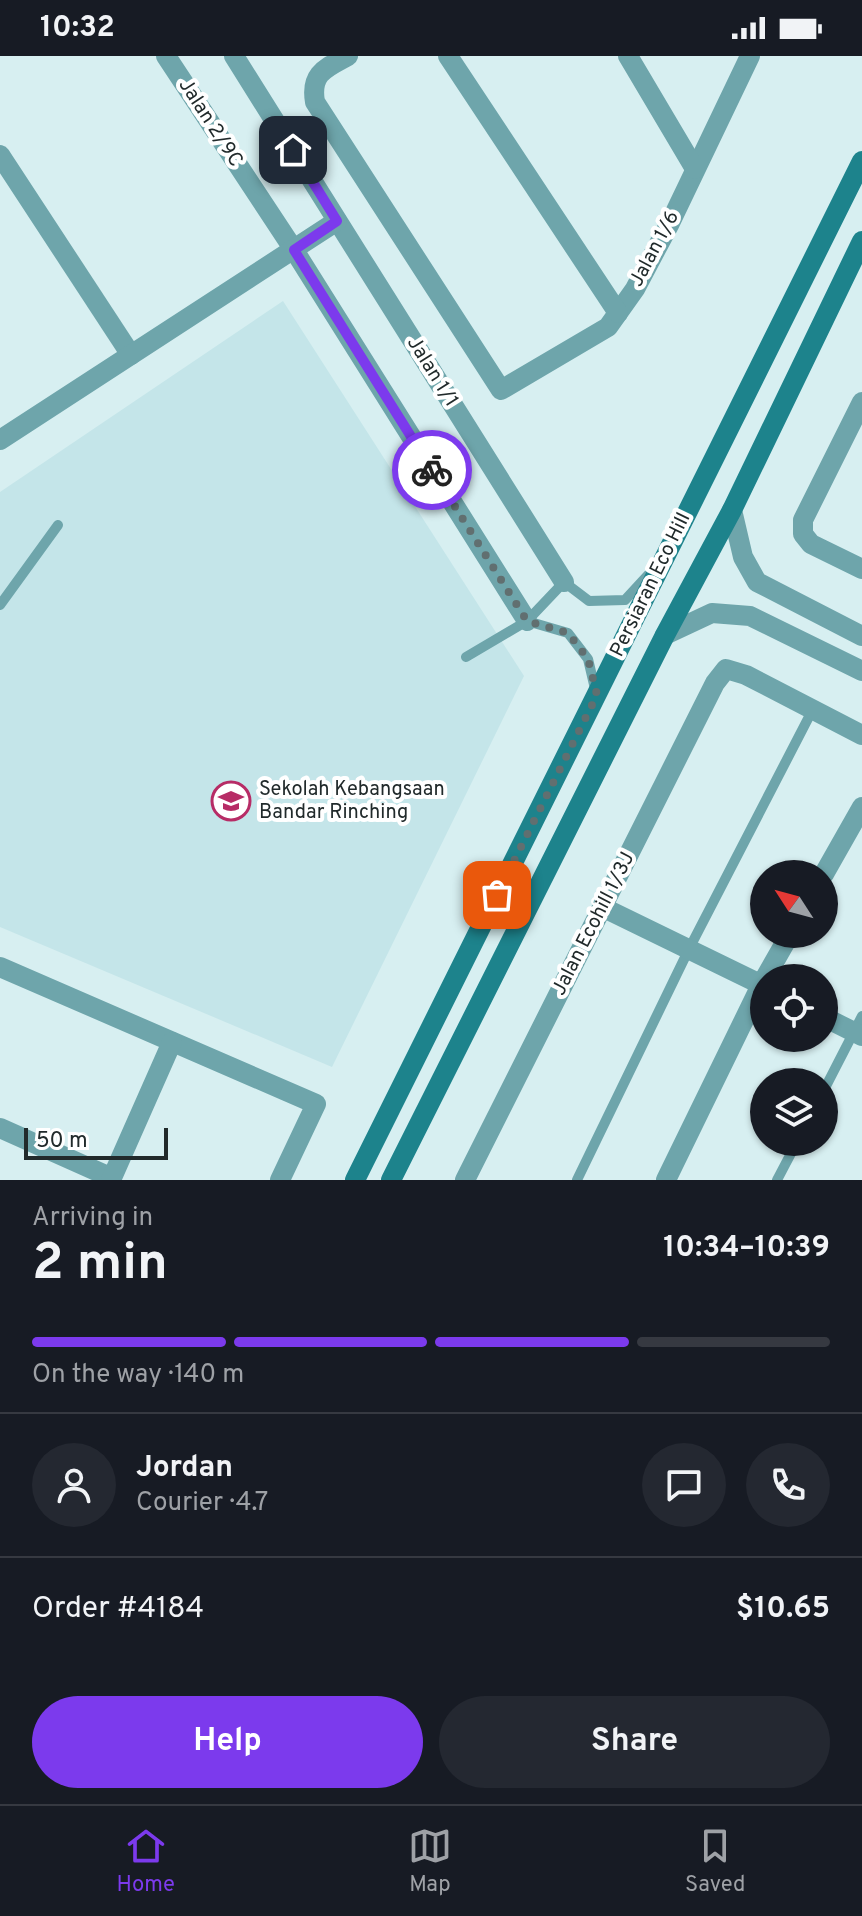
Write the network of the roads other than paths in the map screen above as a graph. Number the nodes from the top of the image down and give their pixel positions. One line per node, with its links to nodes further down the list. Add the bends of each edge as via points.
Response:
1 (166, 56): 12 (street, Jalan 2/9C)
2 (234, 56): 10 (street, Jalan 1/1)
3 (348, 56): 13 (street, Jalan 1/6, via 317,77 315,102 501,390 608,327)
4 (448, 56): 13 (street)
5 (628, 56): 9 (street)
6 (750, 56): 9 (street, Jalan 1/6)
7 (0, 155): 14 (street)
8 (862, 161): 19 (street, Persiaran Eco Hill)
9 (695, 169): 13 (street, Jalan 1/6)
10 (337, 221): 12 (street); 21 (street, Jalan 1/1)
11 (862, 241): 17 (street)
12 (294, 250): 14 (street); 23 (street, Jalan 2/9C)
13 (618, 313)
14 (131, 355): 16 (street)
15 (862, 402): 20 (street, via 803,520 803,534 811,544)
16 (0, 440)
17 (732, 510): 24 (street); 25 (street, via 743,557 757,582)
18 (58, 525): 22 (lane)
19 (664, 558): 21 (lane, Jalan 1/1, via 625,600 589,601); 28 (street, Persiaran Eco Hill)
20 (862, 569)
21 (564, 582): 23 (lane)
22 (1, 601)
23 (527, 621): 26 (lane); 28 (lane, via 568,633 588,659)
24 (665, 635): 27 (street, via 712,613 750,616); 48 (street)
25 (862, 636)
26 (466, 657)
27 (862, 671)
28 (597, 695): 47 (street, Persiaran Eco Hill)
29 (813, 709): 30 (street); 33 (street, Jalan Ecohill 1/3J, via 726,669); 34 (lane)
30 (862, 735)
31 (862, 807): 32 (street)
32 (832, 860)
33 (602, 907): 34 (street); 45 (street, Jalan Ecohill 1/3J)
34 (689, 949): 36 (street); 49 (lane)
35 (0, 967): 40 (street)
36 (750, 976)
37 (750, 1009): 50 (street)
38 (838, 1021): 39 (street)
39 (859, 1028): 41 (lane)
40 (172, 1042): 44 (street); 46 (street, via 316,1104)
41 (836, 1068)
42 (0, 1128): 44 (street)
43 (790, 1156): 51 (lane)
44 (112, 1179)
45 (467, 1179)
46 (280, 1180)
47 (355, 1180)
48 (391, 1180)
49 (577, 1180)
50 (666, 1180)
51 (777, 1180)

